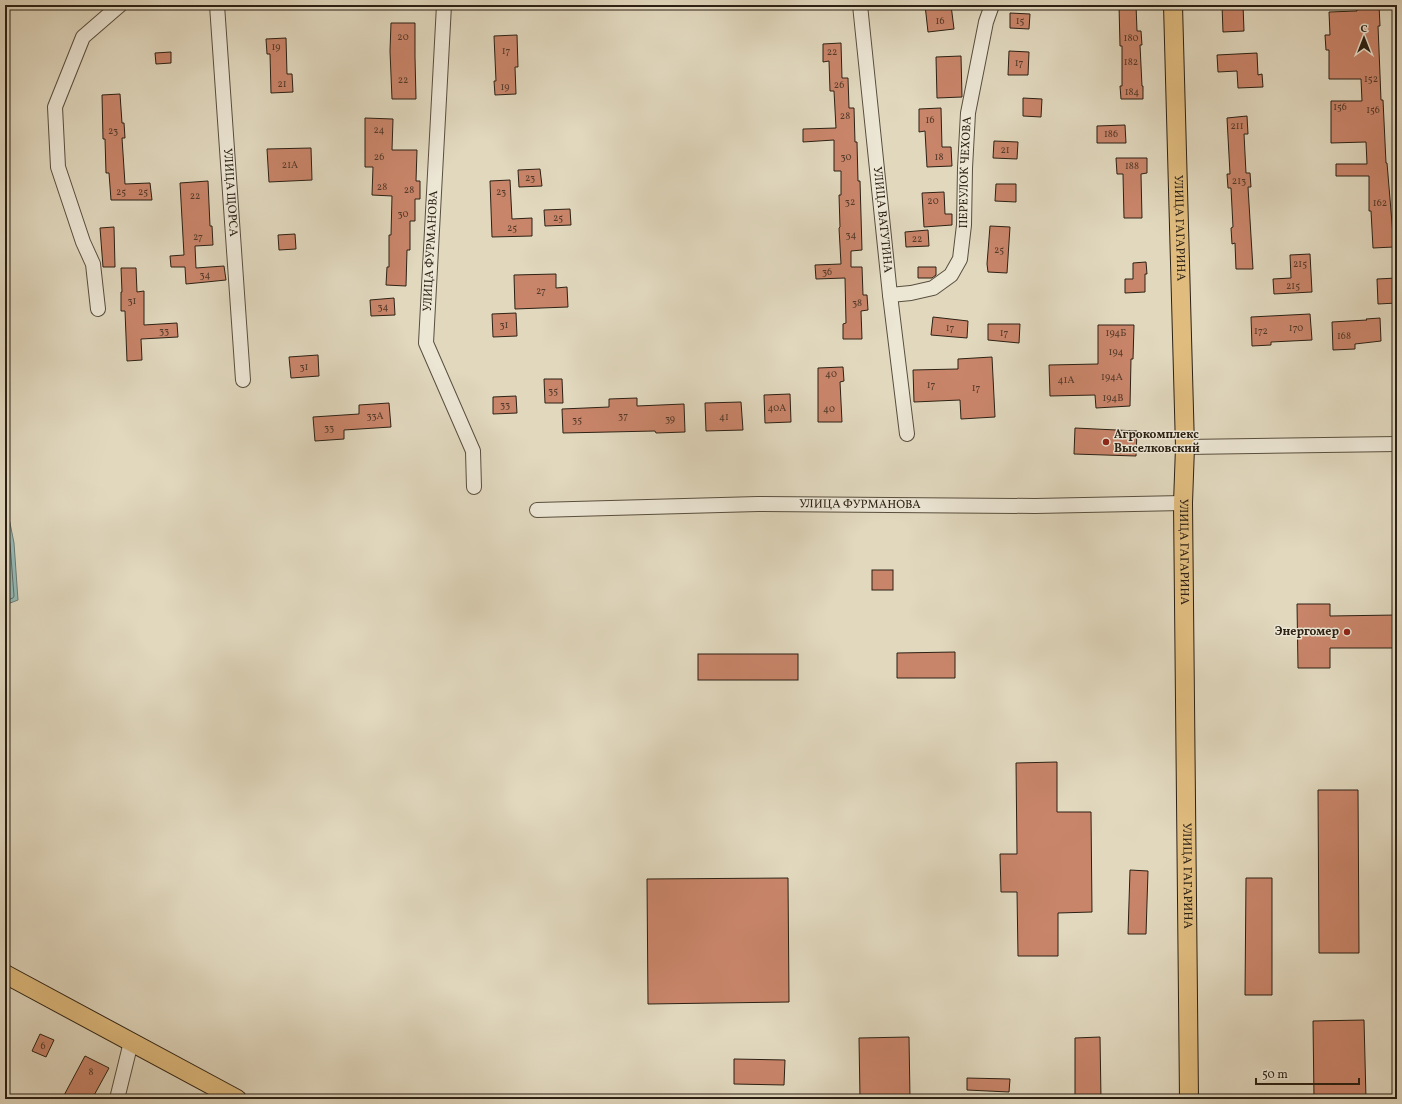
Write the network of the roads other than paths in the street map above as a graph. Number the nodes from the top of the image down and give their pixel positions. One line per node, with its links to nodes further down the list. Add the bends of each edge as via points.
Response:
1 (120, 5): 8 (street, via 83,37 55,107 58,167 93,264)
2 (217, 5): 9 (street, УЛИЦА ЩОРСА)
3 (444, 5): 13 (street, УЛИЦА ФУРМАНОВА, via 426,343 472,451)
4 (860, 5): 7 (street, УЛИЦА ВАТУТИНА)
5 (992, 5): 7 (street, ПЕРЕУЛОК ЧЕХОВА, via 986,22 968,113 964,226 960,259 951,275 933,288)
6 (1173, 5): 12 (main road, УЛИЦА ГАГАРИНА)
7 (890, 295): 10 (street, УЛИЦА ВАТУТИНА)
8 (98, 309)
9 (243, 380)
10 (907, 434)
11 (1397, 444): 12 (street)
12 (1184, 448): 14 (main road, УЛИЦА ГАГАРИНА)
13 (474, 487)
14 (1183, 503): 15 (street, УЛИЦА ФУРМАНОВА, via 1035,506 758,504); 20 (main road, УЛИЦА ГАГАРИНА)
15 (537, 510)
16 (5, 974): 17 (main road)
17 (131, 1042): 18 (street); 19 (main road)
18 (117, 1099)
19 (237, 1099)
20 (1189, 1099)

